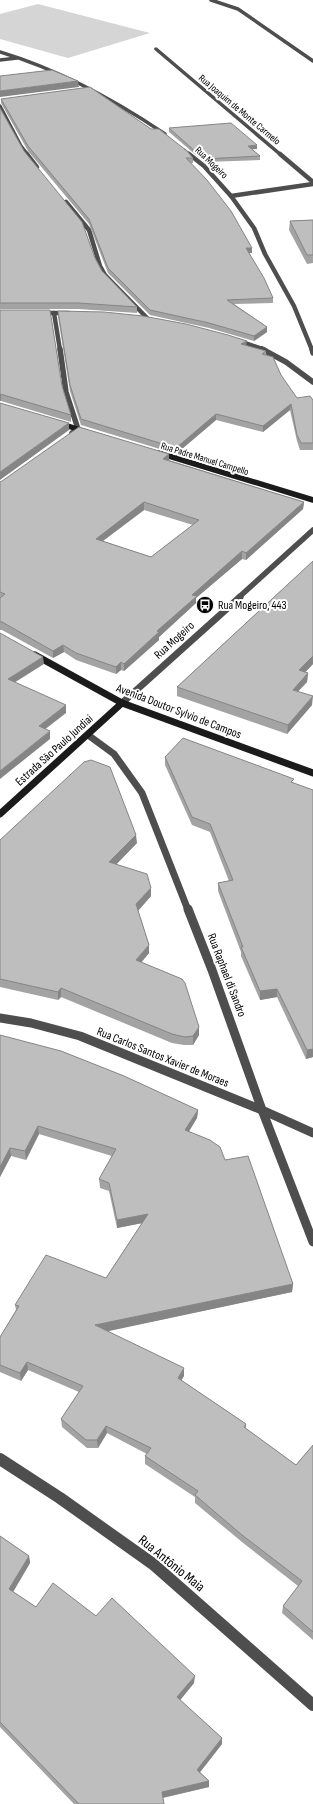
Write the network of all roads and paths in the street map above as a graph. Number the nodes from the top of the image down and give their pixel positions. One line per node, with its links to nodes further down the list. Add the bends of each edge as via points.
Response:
1 (211, 0): 6 (street, via 238,9)
2 (156, 50): 13 (street, Rua Joaquim de Monte Carmelo)
3 (0, 52): 4 (street)
4 (21, 58): 5 (street); 7 (street)
5 (0, 60)
6 (313, 61)
7 (93, 88): 8 (street); 10 (street, via 123,105)
8 (78, 90)
9 (0, 106): 12 (street, via 21,146)
10 (170, 139)
11 (182, 148): 14 (street, Rua Mogeiro, via 204,166)
12 (38, 169)
13 (313, 183): 14 (street)
14 (231, 196): 23 (street, Rua Mogeiro, via 254,228 265,254 294,306)
15 (62, 198): 20 (street, via 91,235 101,270)
16 (31, 313): 17 (street)
17 (54, 313): 18 (street); 26 (street, via 66,392)
18 (76, 314)
19 (140, 318): 20 (street)
20 (148, 319): 21 (street)
21 (154, 320)
22 (229, 338): 24 (street, via 269,351)
23 (313, 353)
24 (313, 382)
25 (52, 421): 26 (main road)
26 (78, 429): 27 (main road); 28 (street)
27 (94, 434)
28 (66, 438)
29 (155, 452): 30 (main road, Rua Padre Manuel Campello)
30 (313, 500)
31 (313, 530): 33 (street, Rua Mogeiro)
32 (30, 652): 33 (main road, Avenida Doutor Sylvio de Campos)
33 (122, 703): 34 (main road, Estrada São Paulo Jundiai); 35 (main road, Avenida Doutor Sylvio de Campos)
34 (88, 735): 36 (main road, Estrada São Paulo Jundiai); 38 (street, Rua Raphael di Sandro, via 114,754 142,792 212,970)
35 (313, 773)
36 (0, 814)
37 (0, 1018): 38 (street, Rua Carlos Santos Xavier de Moraes, via 80,1036)
38 (262, 1110): 39 (street, Rua Carlos Santos Xavier de Moraes); 40 (street, Rua Raphael di Sandro)
39 (313, 1133)
40 (313, 1242)
41 (0, 1459): 42 (street, Rua Antônio Maia, via 153,1564)
42 (313, 1705)

